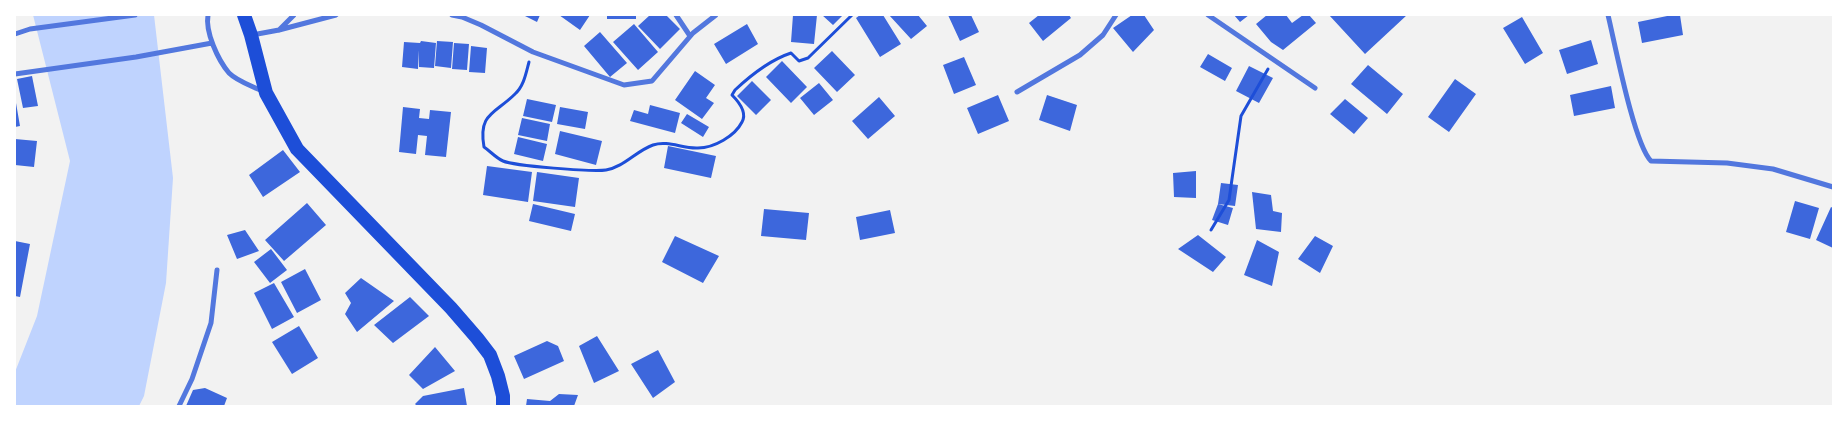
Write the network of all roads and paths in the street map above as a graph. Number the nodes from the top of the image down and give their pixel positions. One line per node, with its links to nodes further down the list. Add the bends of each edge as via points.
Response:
1 (135, 15): 14 (street, via 30,29)
2 (208, 15): 17 (street, via 206,21)
3 (244, 15): 15 (highway)
4 (294, 15): 13 (street)
5 (336, 15): 13 (street)
6 (452, 15): 18 (street, via 481,25)
7 (676, 15): 16 (street)
8 (716, 15): 16 (street)
9 (852, 15): 18 (path, via 808,58 799,61 791,53 782,56 735,90 732,95 743,110 744,120 736,132 718,143 698,148 672,143 654,144 628,161 606,170 503,161 484,147 482,132 488,116 516,93 523,82)
10 (1116, 15): 22 (street, via 1080,55)
11 (1208, 15): 19 (street)
12 (1608, 15): 24 (street, via 1631,112 1652,162 1727,163 1773,169)
13 (279, 30): 15 (street)
14 (15, 34)
15 (251, 35): 23 (highway)
16 (690, 36): 18 (street, via 652,81 638,84 624,85)
17 (212, 43): 20 (street); 23 (street, via 230,73)
18 (532, 52)
19 (1273, 60): 21 (street); 25 (path, via 1241,116 1229,200)
20 (15, 74)
21 (1315, 88)
22 (1017, 92)
23 (266, 93): 28 (highway, via 302,155 451,308 490,355 504,396)
24 (1833, 187)
25 (1210, 230)
26 (218, 270): 27 (street, via 211,323)
27 (179, 406)
28 (503, 406)

